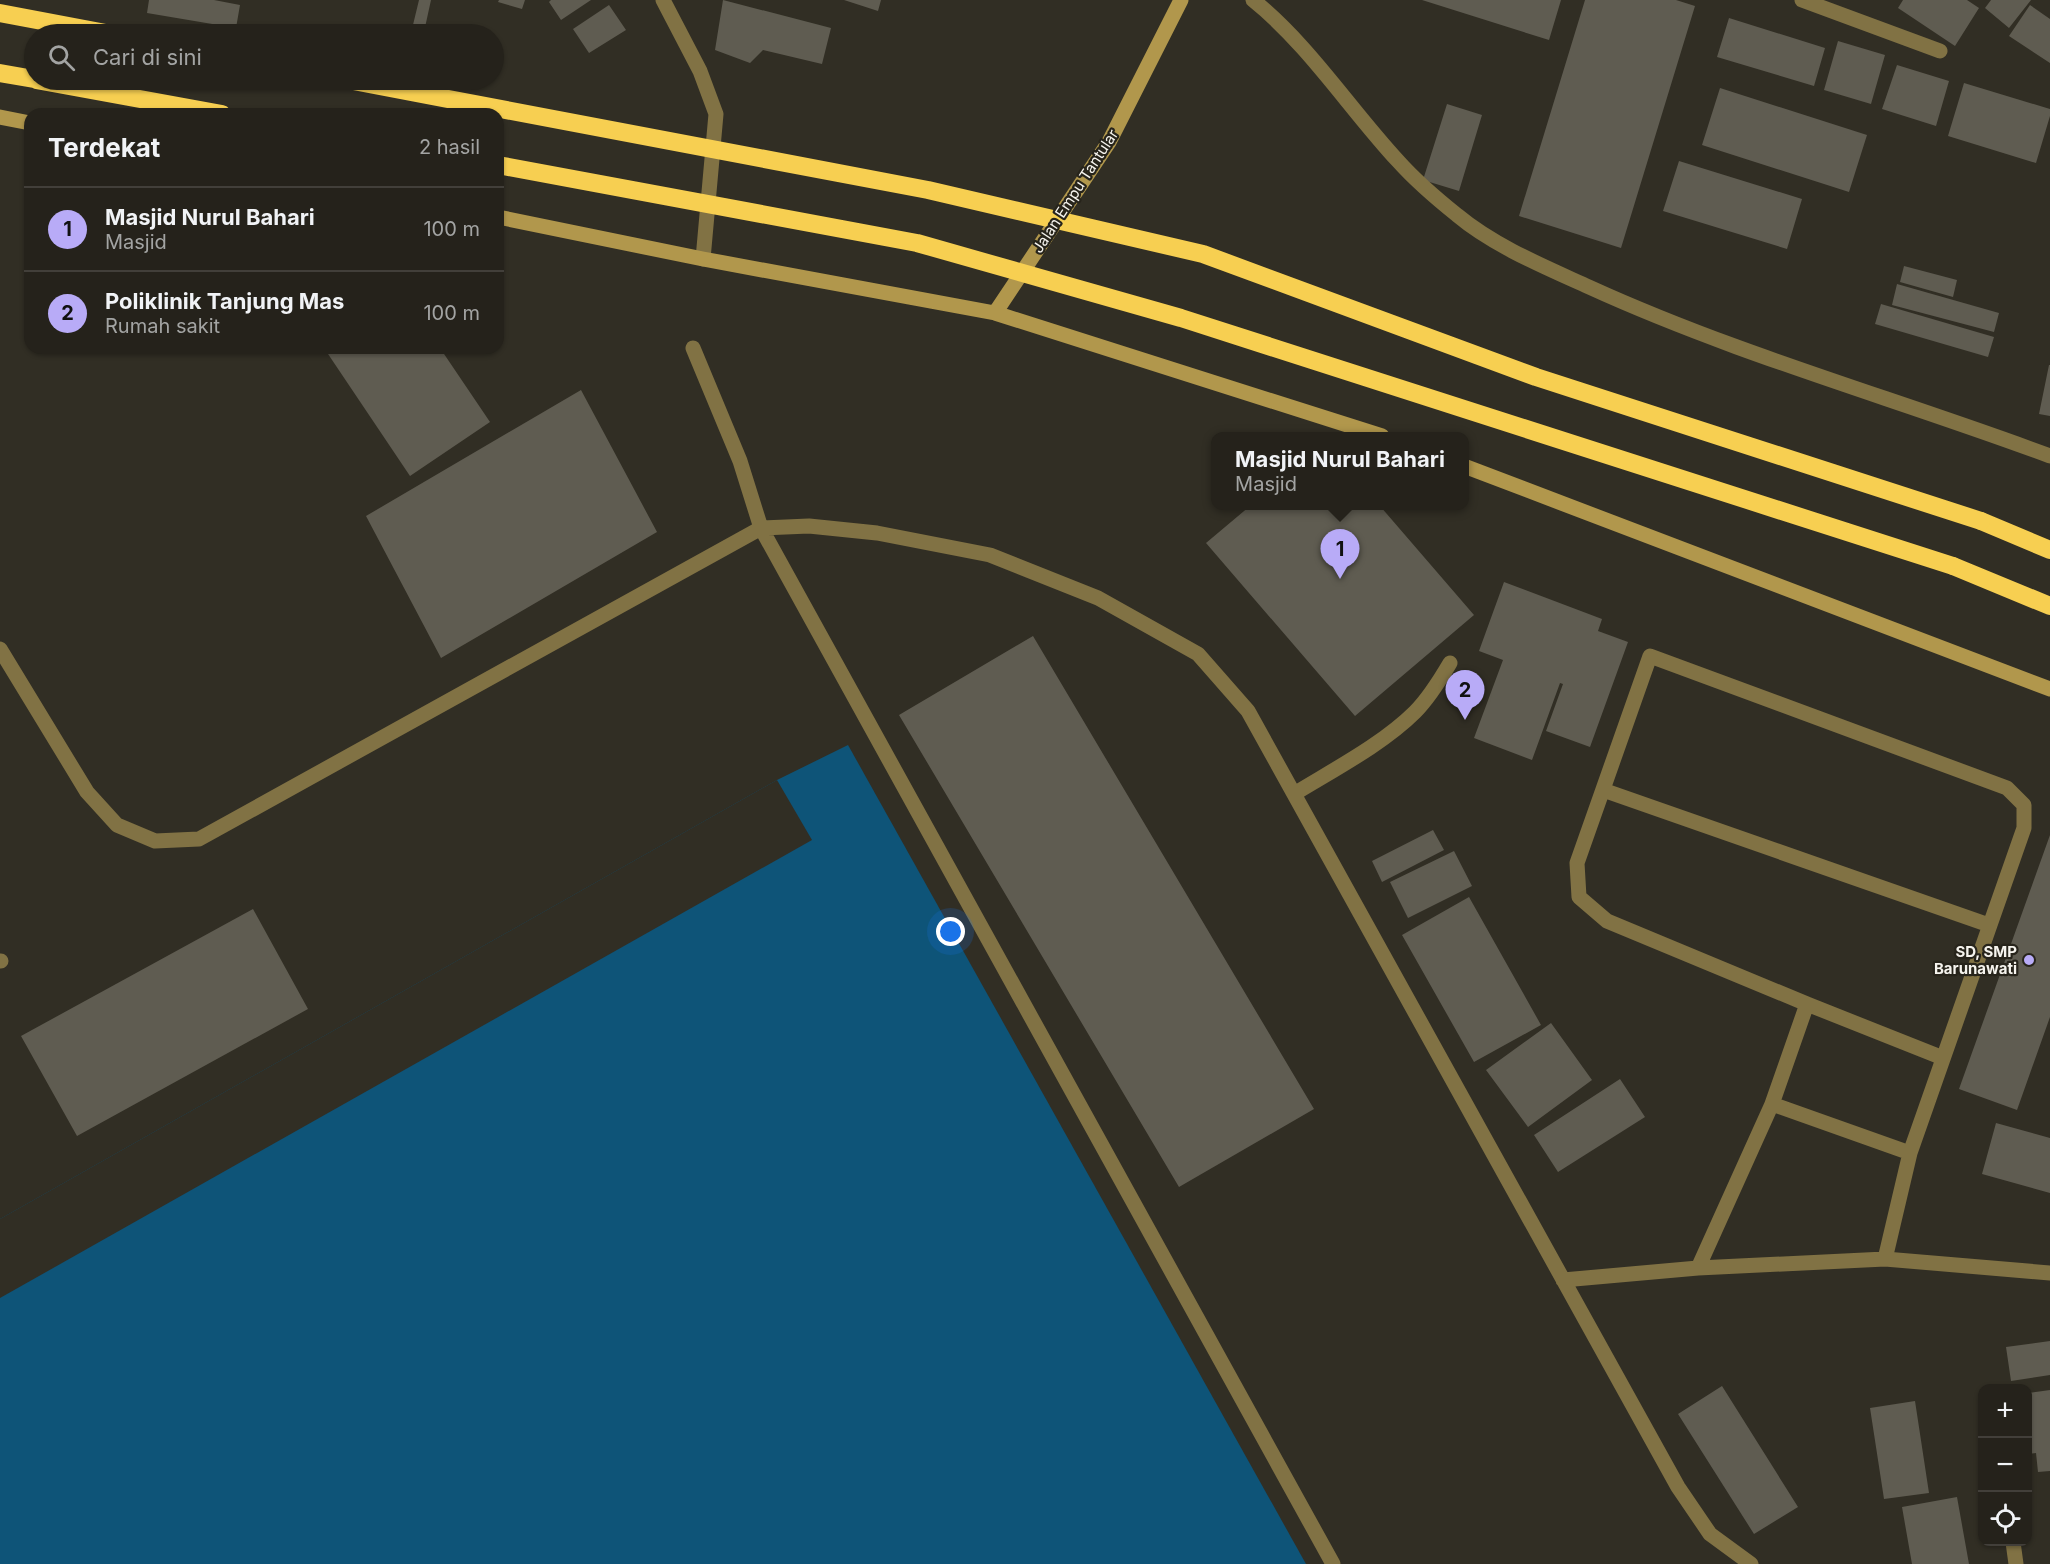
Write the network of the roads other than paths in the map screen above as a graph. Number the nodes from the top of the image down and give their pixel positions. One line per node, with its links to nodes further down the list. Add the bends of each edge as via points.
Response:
1 (663, 0): 19 (street, via 700,71 716,114)
2 (1181, 0): 20 (street, Jalan Empu Tantular, via 1109,142)
3 (1252, 0): 23 (street, via 1303,48 1399,163 1458,217 1517,254 1651,314)
4 (1802, 0): 7 (street)
5 (0, 13): 6 (highway)
6 (58, 24)
7 (1940, 51)
8 (0, 73): 9 (highway)
9 (24, 77)
10 (94, 90): 12 (highway)
11 (401, 90): 13 (highway, bridge)
12 (190, 108)
13 (496, 108)
14 (504, 110): 26 (highway, bridge, via 928,190 1203,254 1536,377 1981,521)
15 (0, 117): 16 (street)
16 (24, 122)
17 (504, 166): 27 (highway, bridge, via 917,243 1181,318 1953,566)
18 (504, 218): 19 (street)
19 (703, 259): 20 (street)
20 (995, 313): 22 (street)
21 (693, 348): 25 (street, via 740,461)
22 (1369, 432)
23 (2050, 456)
24 (1469, 468): 30 (street)
25 (761, 528): 28 (street, via 199,840 155,841 117,825 87,792); 32 (street, via 809,525 877,533 990,555 1098,598 1198,654 1248,711); 43 (street)
26 (2050, 550)
27 (2050, 606)
28 (0, 649)
29 (1449, 663): 32 (street, via 1428,697 1393,731)
30 (2050, 688)
31 (1603, 790): 33 (street); 33 (street, via 1650,656 2007,788 2024,805 2024,828); 34 (street, via 1577,863 1579,897 1607,921)
32 (1293, 794): 41 (street)
33 (1989, 925): 35 (street)
34 (1807, 1004): 35 (street); 36 (street)
35 (1943, 1058): 37 (street)
36 (1772, 1104): 37 (street); 39 (street)
37 (1910, 1153): 38 (street)
38 (1885, 1259): 39 (street); 40 (street)
39 (1698, 1268): 41 (street)
40 (2050, 1273)
41 (1563, 1280): 44 (street, via 1678,1487 1710,1534)
42 (2014, 1546): 45 (street)
43 (1333, 1564)
44 (1751, 1564)
45 (2016, 1564)

